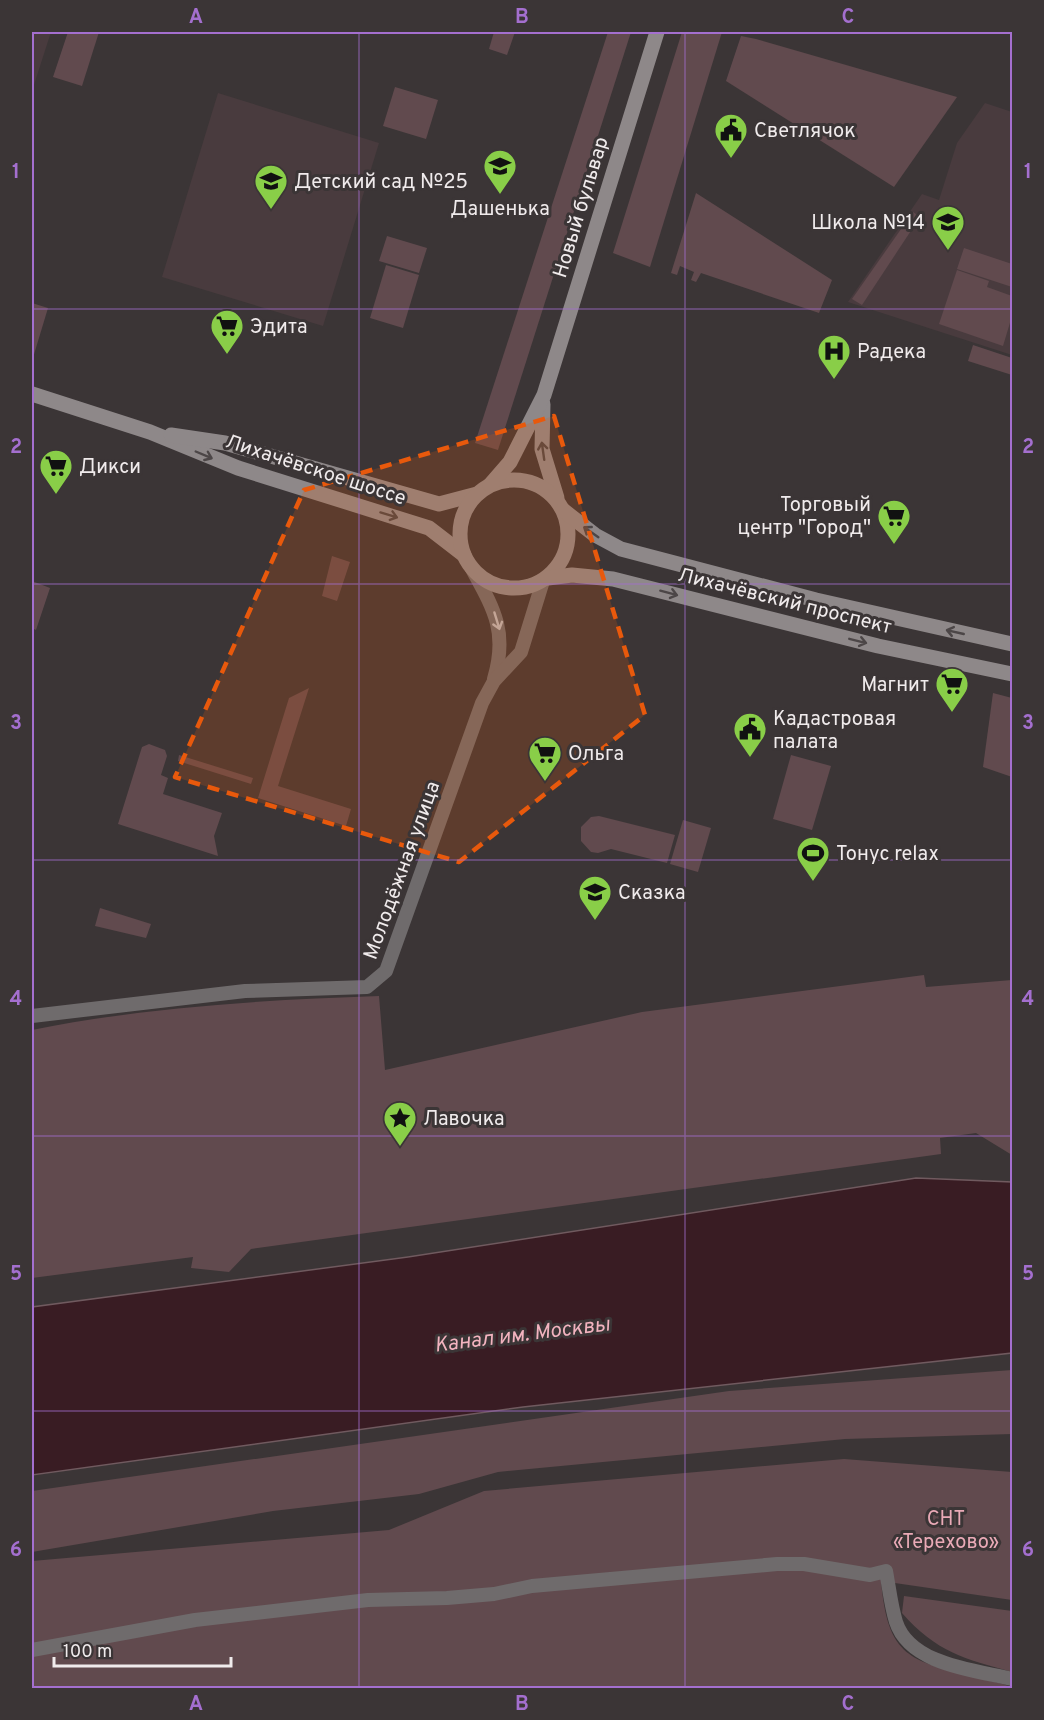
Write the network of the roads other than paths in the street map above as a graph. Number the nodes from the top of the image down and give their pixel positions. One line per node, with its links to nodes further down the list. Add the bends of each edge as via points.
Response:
1 (657, 32): 3 (main road, Новый бульвар)
2 (32, 394): 4 (main road, Лихачёвское шоссе)
3 (544, 395): 5 (main road, Новый бульвар, via 510,462); 6 (main road, Новый бульвар, one-way to 3, via 542,449)
4 (150, 432): 5 (main road, Лихачёвское шоссе, via 225,443 439,504); 7 (main road, Лихачёвское шоссе, one-way to 7, via 238,468 429,528)
5 (483, 490): 6 (main road, Лихачёвский проспект, via 502,481 528,482 540,486); 7 (main road, Лихачёвский проспект, via 464,512 460,524)
6 (561, 507): 9 (main road, via 568,524 567,548 559,566); 10 (main road, Лихачёвский проспект, one-way to 6, via 793,595 621,549 595,535)
7 (464, 555): 8 (main road, Лихачёвский проспект)
8 (472, 569): 9 (main road, Лихачёвский проспект, via 489,583 511,589 533,586); 12 (street, Молодёжная улица, one-way to 12, via 499,626 502,648)
9 (545, 579): 11 (main road, Лихачёвский проспект, one-way to 11, via 572,575 613,579 879,646); 12 (street, Молодёжная улица, via 521,652)
10 (1012, 644)
11 (1012, 674)
12 (494, 681): 13 (street, Молодёжная улица, via 482,703 386,971 378,980 367,987 245,991)
13 (32, 1016)
14 (32, 1650): 15 (street, via 195,1620 345,1602 447,1598 532,1586 804,1564 870,1575 886,1571 896,1623 912,1647 935,1659)
15 (1012, 1679)

